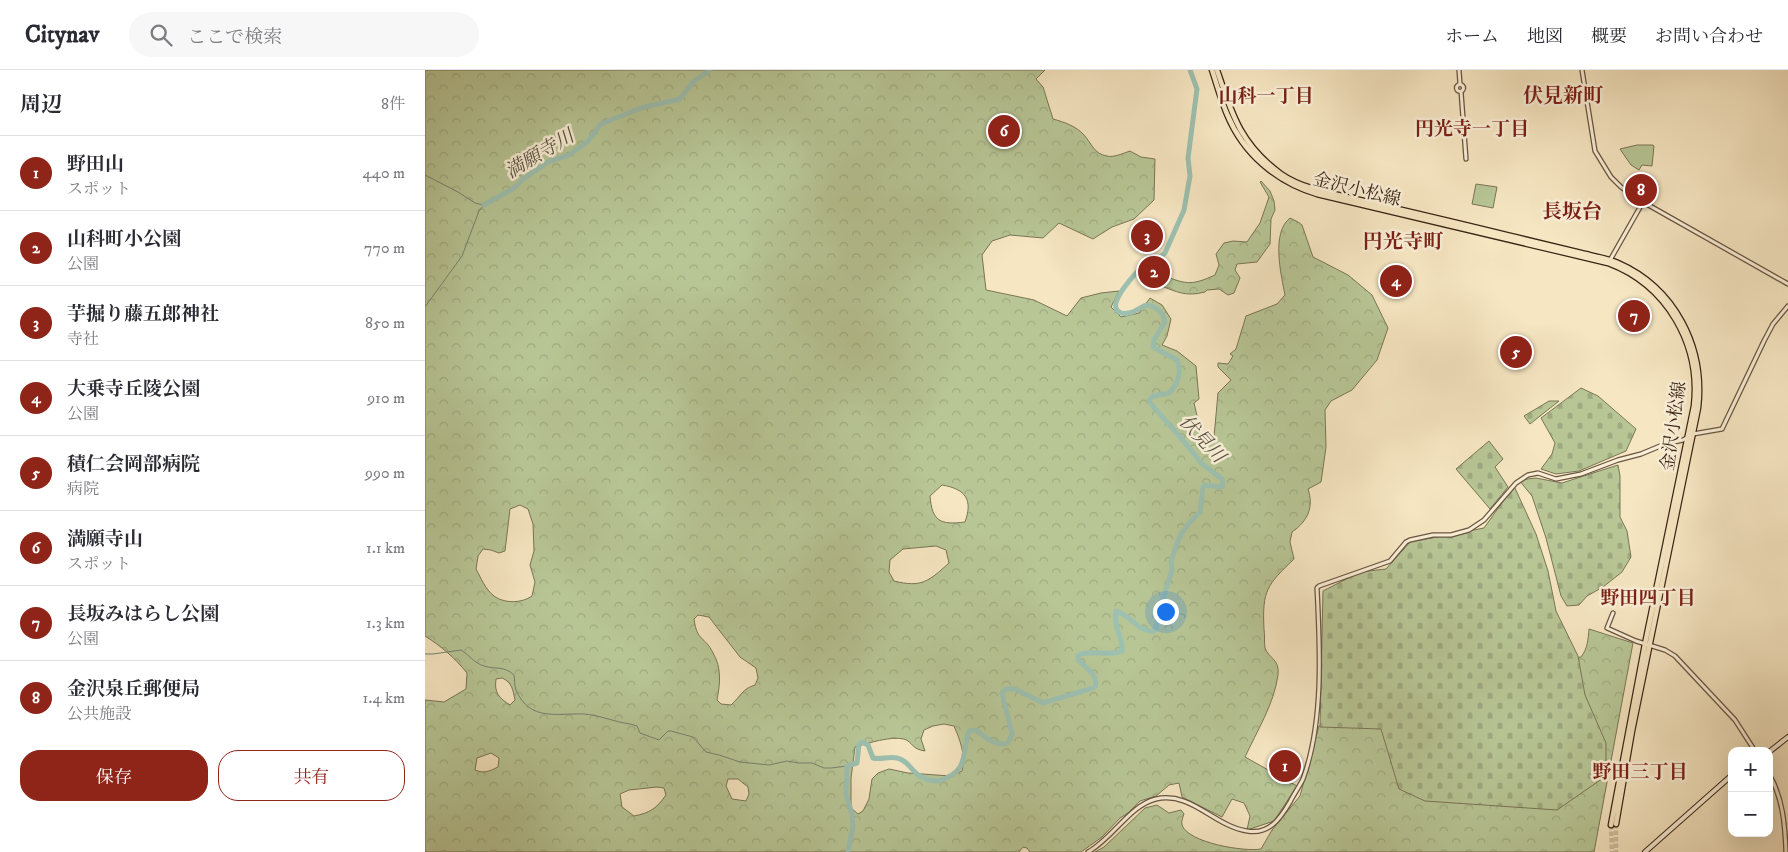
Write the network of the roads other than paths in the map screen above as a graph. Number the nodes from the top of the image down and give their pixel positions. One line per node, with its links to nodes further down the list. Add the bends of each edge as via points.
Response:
1 (1212, 70): 7 (main road, 金沢小松線, via 1227,114 1243,142 1271,172 1290,184 1317,194)
2 (1217, 70): 7 (main road, 金沢小松線, via 1240,131 1258,154 1292,180)
3 (1459, 70): 5 (street, via 1460,84 1464,88 1461,91)
4 (1582, 70): 6 (street, via 1595,151 1621,187)
5 (1466, 159)
6 (1643, 202): 7 (street); 8 (street)
7 (1609, 262): 10 (main road, 金沢小松線, via 1651,289 1671,312 1685,336 1695,380)
8 (1788, 284)
9 (1788, 306): 10 (street, via 1773,324 1721,428)
10 (1690, 435): 12 (main road, 金沢小松線); 19 (street, via 1685,440 1581,474 1556,479 1538,473 1528,475 1516,483 1484,520 1469,530 1410,540 1390,561 1319,586 1319,687 1313,738 1303,777 1280,819 1266,829 1249,832 1181,800 1165,797 1141,806)
11 (1613, 613): 12 (street, via 1607,628)
12 (1647, 645): 14 (street, via 1665,650 1682,663 1735,720); 18 (main road, 金沢小松線)
13 (1788, 737): 15 (main road)
14 (1752, 747)
15 (1773, 749)
16 (1728, 779): 20 (main road)
17 (1773, 782): 21 (street, via 1781,804)
18 (1614, 825)
19 (1088, 852)
20 (1645, 852)
21 (1786, 852)

